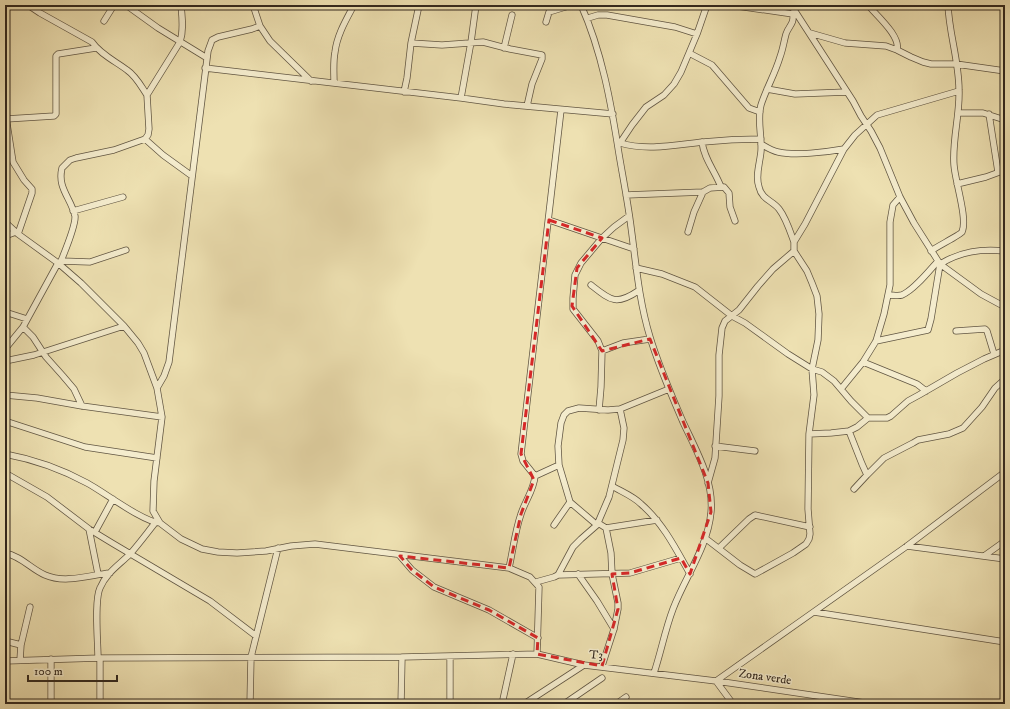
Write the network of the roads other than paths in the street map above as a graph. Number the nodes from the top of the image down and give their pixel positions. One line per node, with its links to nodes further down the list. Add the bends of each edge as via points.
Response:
1 (28, 5): 27 (street, via 92,42)
2 (114, 5): 19 (street)
3 (126, 5): 24 (street)
4 (181, 5): 24 (street)
5 (253, 5): 21 (street)
6 (354, 5): 37 (street, via 336,42)
7 (476, 5): 25 (street)
8 (572, 5): 13 (street); 20 (street, via 549,12)
9 (707, 5): 23 (street)
10 (730, 5): 14 (street)
11 (868, 5): 29 (street, via 893,34)
12 (948, 5): 32 (street)
13 (582, 6): 17 (street)
14 (793, 9): 22 (street); 38 (street, via 794,21 787,31 780,57)
15 (418, 10): 26 (street)
16 (512, 15): 28 (street)
17 (588, 18): 23 (street, via 598,15 617,16 676,27); 49 (street)
18 (5, 19): 35 (street)
19 (104, 21)
20 (546, 22)
21 (260, 26): 31 (street, via 212,40); 36 (street, via 270,41)
22 (810, 33): 29 (street, via 845,43); 41 (street)
23 (697, 34): 30 (street)
24 (180, 42): 31 (street); 42 (street)
25 (471, 42): 26 (street); 28 (street, via 491,43); 43 (street)
26 (411, 43): 40 (street)
27 (96, 48): 42 (street, via 128,71); 51 (street, via 56,56 54,116)
28 (504, 48): 44 (street, via 542,55)
29 (898, 50): 32 (street, via 923,62 939,65)
30 (689, 53): 47 (street, via 712,65 749,108); 57 (street, via 674,84 664,95 646,107)
31 (207, 58): 33 (street)
32 (956, 64): 34 (street); 39 (street)
33 (205, 68): 36 (street); 61 (street)
34 (1005, 71)
35 (5, 73)
36 (311, 81): 37 (street)
37 (334, 83): 40 (street)
38 (766, 89): 41 (street, via 795,94); 47 (street)
39 (959, 90): 48 (street); 53 (street, via 884,113)
40 (404, 92): 43 (street)
41 (847, 92): 53 (street)
42 (147, 95): 54 (street, via 150,129)
43 (461, 98): 44 (street)
44 (527, 106): 45 (street)
45 (561, 110): 49 (street); 70 (street)
46 (5, 111): 51 (street)
47 (760, 112): 55 (street)
48 (958, 112): 50 (street); 62 (street, via 953,158)
49 (613, 114): 57 (street)
50 (989, 114): 52 (street); 60 (street)
51 (6, 118): 74 (street, via 13,162 32,189)
52 (1005, 120)
53 (866, 125): 58 (street); 67 (street, via 880,148)
54 (145, 139): 61 (street); 68 (street, via 114,150 76,158 62,168 61,183)
55 (761, 141): 56 (street); 58 (street, via 772,150 782,153); 77 (street, via 758,176 760,192 779,209)
56 (702, 142): 57 (street, via 658,147 638,147); 63 (street, via 703,152)
57 (619, 143): 65 (street)
58 (844, 149): 77 (street)
59 (1005, 170): 60 (street)
60 (998, 172): 62 (street)
61 (192, 176): 107 (street, via 169,362)
62 (957, 184): 81 (street, via 962,211 961,233)
63 (720, 187): 64 (street); 71 (street, via 729,193)
64 (703, 192): 65 (street); 73 (street)
65 (626, 196): 69 (street)
66 (123, 197): 68 (street)
67 (900, 197): 81 (street); 88 (street, via 893,205 890,222)
68 (73, 211): 83 (street, via 75,222)
69 (629, 216): 76 (street); 78 (street)
70 (549, 220): 76 (street); 128 (street, via 521,454 523,461)
71 (735, 221)
72 (5, 222): 74 (street)
73 (688, 232)
74 (17, 233): 75 (street); 83 (street)
75 (5, 236)
76 (602, 238): 78 (street); 100 (street, via 577,268 572,306 598,341)
77 (794, 242): 80 (street)
78 (634, 249): 85 (street)
79 (126, 250): 83 (street, via 90,262)
80 (794, 251): 91 (street, via 773,270); 105 (street, via 807,272 817,296 819,328)
81 (931, 251): 84 (street)
82 (1005, 251): 84 (street, via 972,251)
83 (60, 262): 92 (street); 94 (street)
84 (939, 263): 88 (street, via 906,293 898,296); 89 (street, via 981,294); 97 (street, via 928,330)
85 (636, 268): 87 (street); 91 (street, via 662,274 695,287)
86 (591, 285): 87 (street, via 614,300)
87 (638, 292): 96 (street)
88 (889, 295): 97 (street)
89 (1005, 307)
90 (5, 312): 92 (street)
91 (732, 316): 105 (street); 120 (street, via 726,321 720,337)
92 (27, 319): 93 (street)
93 (23, 326): 98 (street); 101 (street)
94 (124, 326): 101 (street); 107 (street, via 144,353)
95 (956, 331): 102 (street, via 985,329)
96 (650, 339): 100 (street, via 623,343); 109 (street)
97 (876, 341): 104 (street)
98 (5, 349)
99 (1005, 350): 102 (street)
100 (602, 351): 114 (street)
101 (42, 352): 103 (street); 112 (street, via 74,389)
102 (994, 354): 110 (street)
103 (5, 361)
104 (863, 362): 108 (street); 110 (street, via 917,384)
105 (812, 369): 108 (street, via 822,372); 119 (street, via 814,395)
106 (1005, 379): 127 (street, via 963,428 949,434 918,440 884,458)
107 (158, 388): 115 (street)
108 (841, 388): 116 (street)
109 (669, 389): 113 (street); 129 (street)
110 (926, 391): 116 (street, via 908,401 887,418)
111 (5, 395): 112 (street)
112 (82, 406): 115 (street)
113 (620, 409): 114 (street); 130 (street, via 624,428 623,440)
114 (599, 410): 124 (street, via 578,408 564,415 558,446)
115 (162, 417): 123 (street)
116 (868, 418): 118 (street)
117 (5, 421): 123 (street, via 85,447)
118 (849, 431): 119 (street); 127 (street)
119 (809, 434): 139 (street)
120 (715, 446): 121 (street); 129 (street, via 715,458)
121 (755, 451)
122 (5, 454): 132 (street, via 47,466 86,482)
123 (157, 458): 135 (street, via 153,511)
124 (559, 465): 128 (street); 133 (street)
125 (1005, 472): 143 (street)
126 (5, 473): 140 (street, via 47,497)
127 (867, 475): 131 (street)
128 (535, 476): 152 (street, via 521,514)
129 (708, 483): 141 (street, via 711,512)
130 (612, 486): 134 (street, via 640,502); 136 (street)
131 (854, 489)
132 (113, 499): 135 (street); 140 (street)
133 (570, 502): 136 (street); 137 (street)
134 (657, 520): 138 (street); 150 (street)
135 (157, 523): 144 (street, via 202,549 237,553); 147 (street)
136 (597, 524): 138 (street); 158 (street, via 573,548)
137 (554, 525)
138 (606, 528): 156 (street)
139 (810, 528): 145 (street, via 755,515); 145 (street, via 806,544 755,574)
140 (92, 530): 147 (street); 154 (street)
141 (705, 538): 145 (street); 157 (street)
142 (1005, 541): 149 (street)
143 (907, 546): 149 (street); 161 (street)
144 (278, 548): 148 (street, via 315,544); 163 (street)
145 (719, 548)
146 (5, 554): 154 (street, via 18,557 44,575 53,578)
147 (130, 554): 153 (street); 163 (street, via 210,601)
148 (400, 556): 152 (street); 164 (street, via 412,570 434,587 489,610)
149 (984, 556): 151 (street)
150 (681, 558): 156 (street, via 630,573); 157 (street)
151 (1005, 559)
152 (508, 568): 159 (street)
153 (110, 573): 154 (street); 173 (street, via 98,596)
154 (98, 574)
155 (578, 574): 156 (street); 158 (street); 162 (street)
156 (612, 574): 162 (street, via 618,603)
157 (690, 574): 179 (street, via 673,609)
158 (558, 575): 159 (street)
159 (536, 582): 164 (street, via 539,587)
160 (30, 607): 167 (street)
161 (814, 612): 166 (street); 181 (street)
162 (614, 629): 178 (street)
163 (256, 636): 171 (street)
164 (538, 638): 169 (street)
165 (5, 641): 167 (street)
166 (1005, 642)
167 (21, 645): 175 (street)
168 (513, 654): 169 (street); 170 (street); 189 (street)
169 (537, 654): 177 (street)
170 (450, 656): 172 (street); 188 (street)
171 (251, 657): 172 (street); 173 (street); 186 (street)
172 (402, 657): 187 (street)
173 (99, 658): 174 (street); 185 (street)
174 (51, 659): 175 (street); 184 (street)
175 (20, 660): 176 (street)
176 (5, 661)
177 (584, 664): 178 (street, T3); 190 (street, T3)
178 (602, 666): 179 (street, T3)
179 (654, 673): 181 (street, Zona verde)
180 (602, 678): 191 (street)
181 (716, 681): 183 (street, Zona verde); 193 (street)
182 (626, 697): 192 (street)
183 (831, 698): 194 (street); 195 (street, Zona verde)
184 (52, 704)
185 (100, 704)
186 (250, 704)
187 (401, 704)
188 (450, 704)
189 (502, 704)
190 (526, 704)
191 (564, 704)
192 (616, 704)
193 (733, 704)
194 (835, 704)
195 (872, 704)

